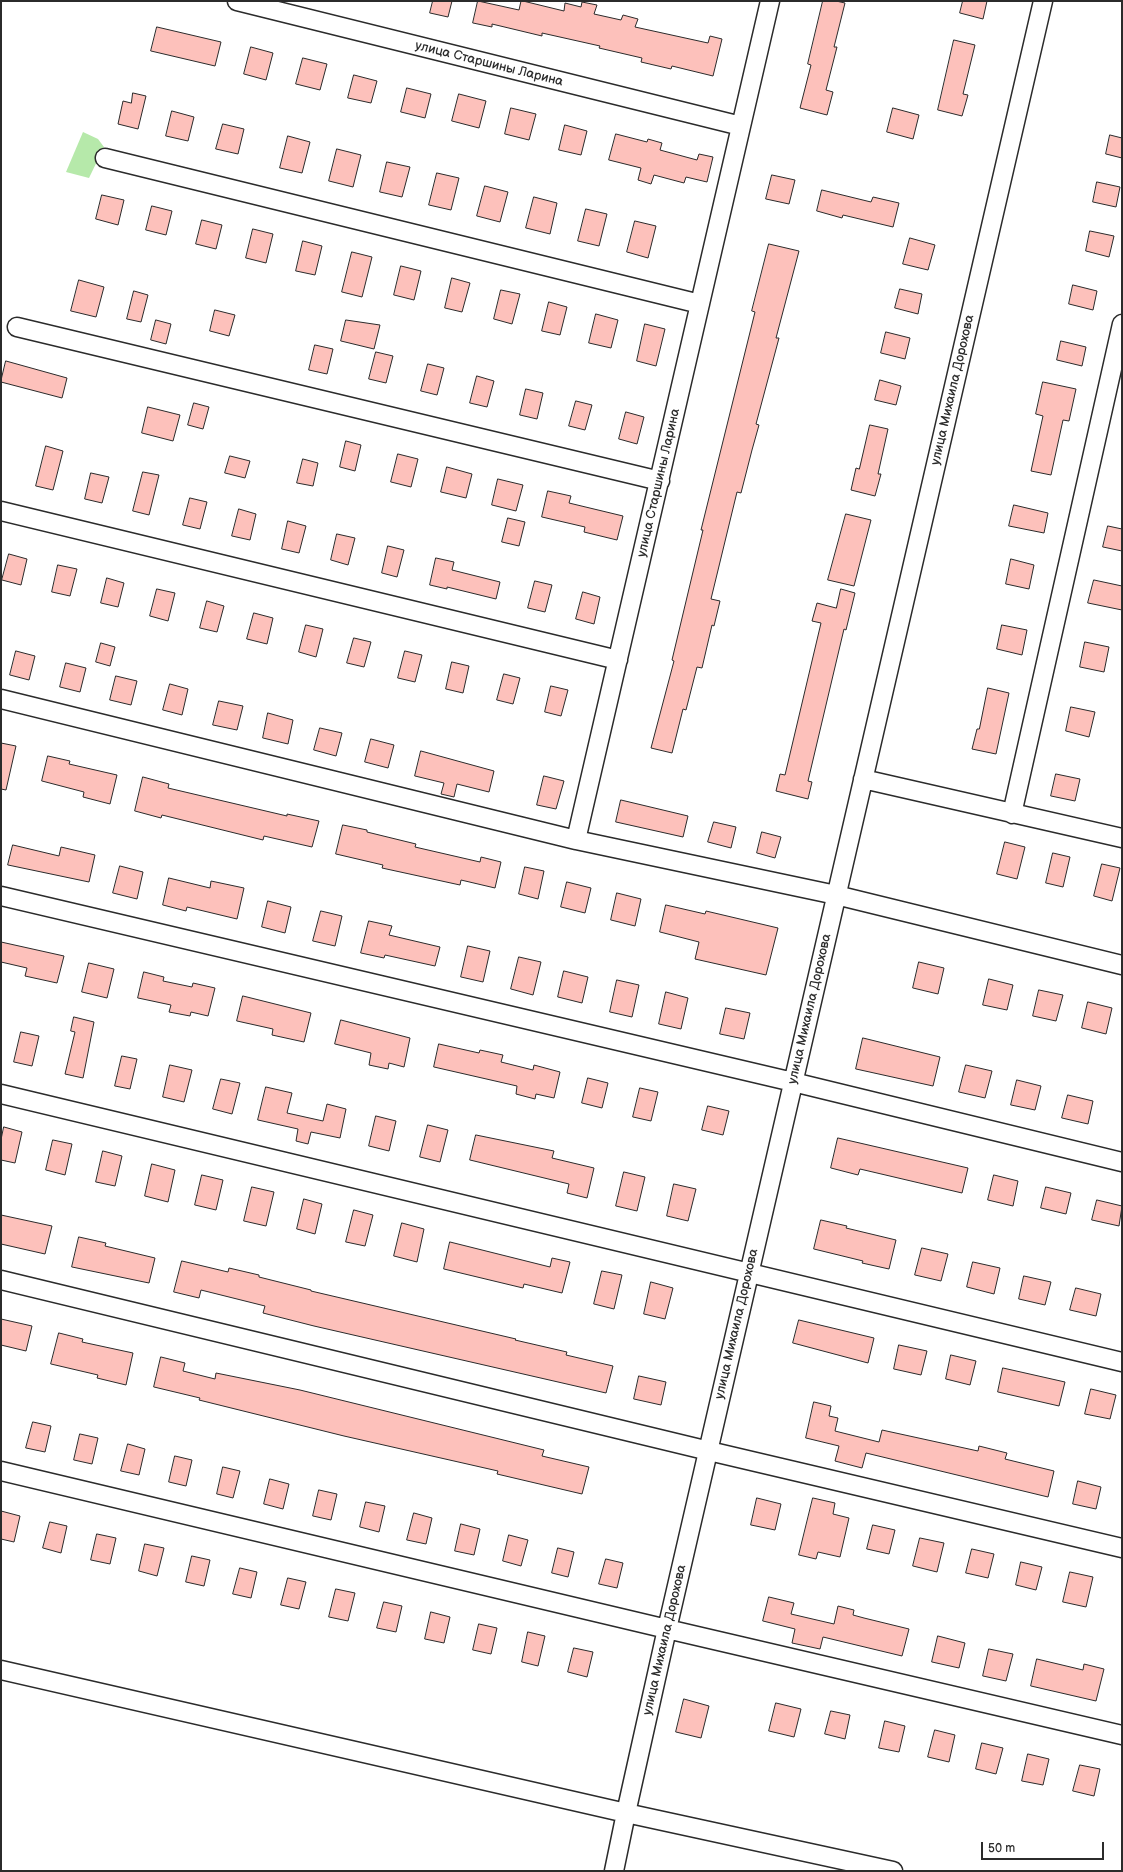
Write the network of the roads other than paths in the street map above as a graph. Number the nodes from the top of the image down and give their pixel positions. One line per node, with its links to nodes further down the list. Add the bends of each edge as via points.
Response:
1 (237, 1): 4 (street, улица Старшины Ларина)
2 (770, 1): 4 (street, улица Старшины Ларина)
3 (1043, 1): 13 (street, улица Михаила Дорохова)
4 (741, 126): 6 (street, улица Старшины Ларина)
5 (105, 158): 6 (street)
6 (700, 304): 9 (street, улица Старшины Ларина)
7 (1122, 324): 14 (street)
8 (17, 327): 9 (street)
9 (660, 481): 11 (street, улица Старшины Ларина)
10 (1, 511): 11 (street)
11 (618, 660): 16 (street, улица Старшины Ларина)
12 (1, 700): 16 (street)
13 (863, 779): 14 (street); 17 (street, улица Михаила Дорохова)
14 (1012, 814): 15 (street)
15 (1122, 838)
16 (576, 840): 17 (street)
17 (836, 895): 19 (street); 20 (street, улица Михаила Дорохова)
18 (1, 896): 20 (street)
19 (1122, 966)
20 (793, 1082): 22 (street); 23 (street, улица Михаила Дорохова)
21 (1, 1094): 23 (street)
22 (1122, 1162)
23 (749, 1273): 25 (street); 26 (street, улица Михаила Дорохова)
24 (1, 1280): 26 (street)
25 (1122, 1362)
26 (709, 1451): 28 (street); 29 (street, улица Михаила Дорохова)
27 (1, 1471): 29 (street)
28 (1122, 1548)
29 (667, 1629): 31 (street); 32 (street, улица Михаила Дорохова)
30 (1, 1670): 32 (street)
31 (1122, 1735)
32 (626, 1813): 33 (street, улица Михаила Дорохова); 34 (street)
33 (614, 1871)
34 (893, 1871)

